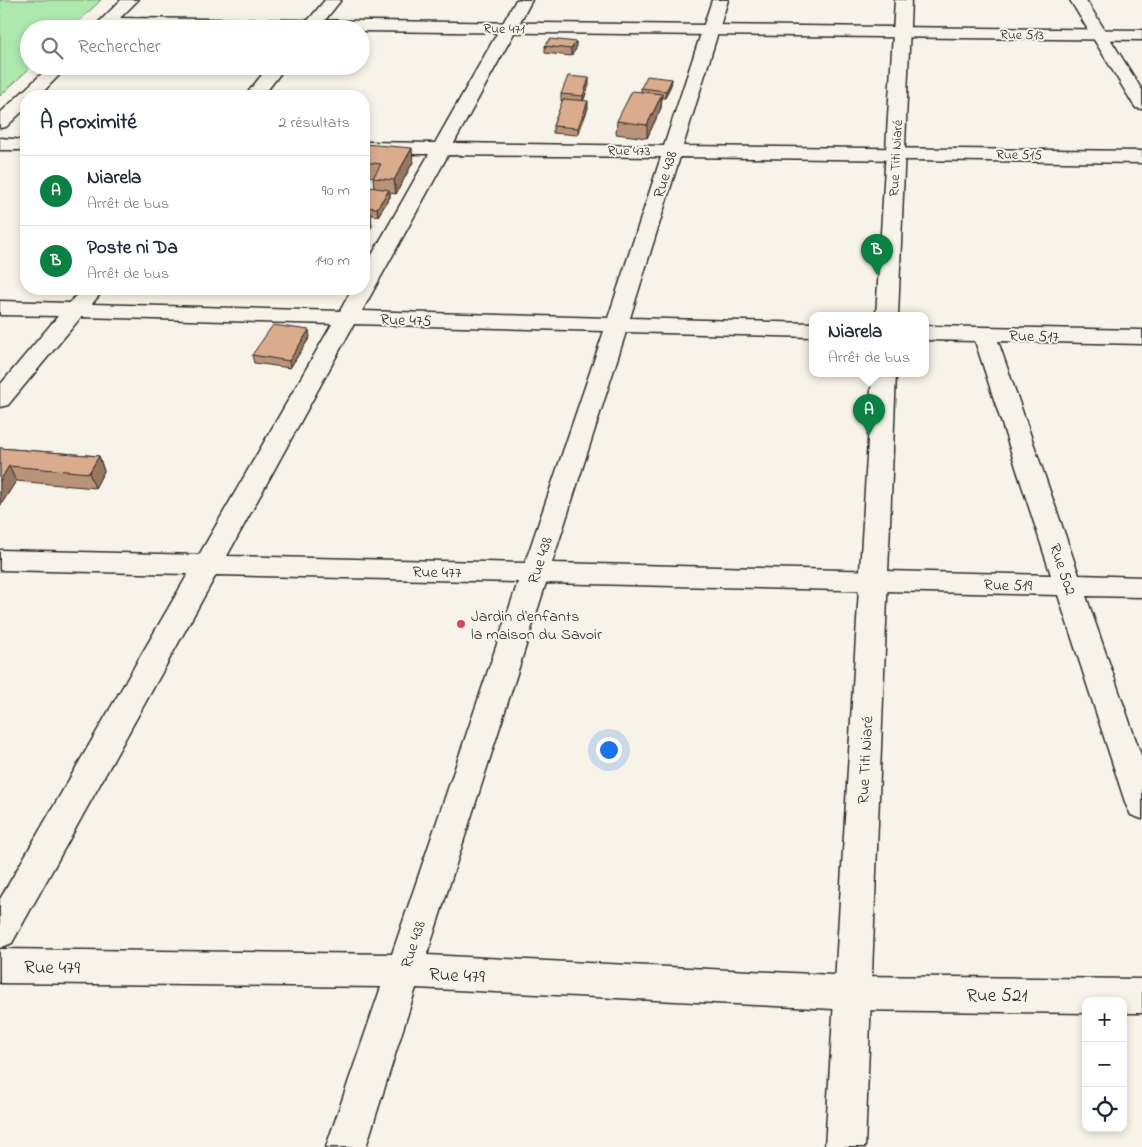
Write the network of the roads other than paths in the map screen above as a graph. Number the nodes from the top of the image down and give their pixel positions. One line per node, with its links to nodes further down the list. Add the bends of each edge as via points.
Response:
1 (130, 0): 7 (street)
2 (333, 0): 8 (street)
3 (524, 0): 10 (street)
4 (720, 0): 11 (street, Rue 438)
5 (903, 0): 12 (street, Rue Titi Niaré)
6 (1078, 0): 13 (street)
7 (109, 20)
8 (316, 20)
9 (370, 27): 10 (street, Rue 471)
10 (508, 28): 11 (street, Rue 471); 25 (street)
11 (710, 30): 12 (street, Rue 471); 26 (street, Rue 438)
12 (901, 33): 13 (street, Rue 513); 27 (street, Rue Titi Niaré)
13 (1100, 35): 14 (street, Rue 513); 20 (street)
14 (1142, 35)
15 (51, 75): 17 (street)
16 (271, 75): 18 (street)
17 (35, 90)
18 (259, 90)
19 (20, 104): 21 (street)
20 (1142, 104)
21 (0, 123)
22 (0, 144): 23 (street)
23 (20, 145)
24 (370, 148): 25 (street, Rue 473)
25 (442, 148): 26 (street, Rue 473); 29 (street)
26 (672, 150): 27 (street, Rue 473); 36 (street, Rue 438)
27 (895, 152): 28 (street, Rue 515); 34 (street, Rue Titi Niaré)
28 (1142, 156)
29 (370, 277)
30 (88, 295): 33 (street)
31 (360, 295): 35 (street)
32 (0, 308): 33 (street, Rue 475)
33 (75, 310): 35 (street, Rue 475); 42 (street)
34 (887, 312)
35 (347, 317): 36 (street, Rue 475); 44 (street)
36 (617, 325): 37 (street, Rue 475); 45 (street, Rue 438)
37 (809, 330)
38 (929, 333): 39 (street, Rue 517)
39 (984, 334): 40 (street, Rue 517); 47 (street, Rue 502)
40 (1142, 337)
41 (884, 377): 46 (street, Rue Titi Niaré)
42 (0, 400)
43 (0, 560): 44 (street, Rue 477)
44 (206, 565): 45 (street, Rue 477); 50 (street)
45 (534, 573): 46 (street, Rue 477); 52 (street, Rue 438)
46 (873, 582): 47 (street, Rue 519); 53 (street, Rue Titi Niaré)
47 (1069, 584): 48 (street, Rue 519); 49 (street, Rue 502)
48 (1142, 587)
49 (1142, 805)
50 (0, 932)
51 (0, 966): 52 (street, Rue 479)
52 (403, 971): 53 (street, Rue 479); 55 (street, Rue 438)
53 (853, 993): 54 (street, Rue 521); 56 (street, Rue Titi Niaré)
54 (1142, 996)
55 (346, 1147)
56 (845, 1147)

